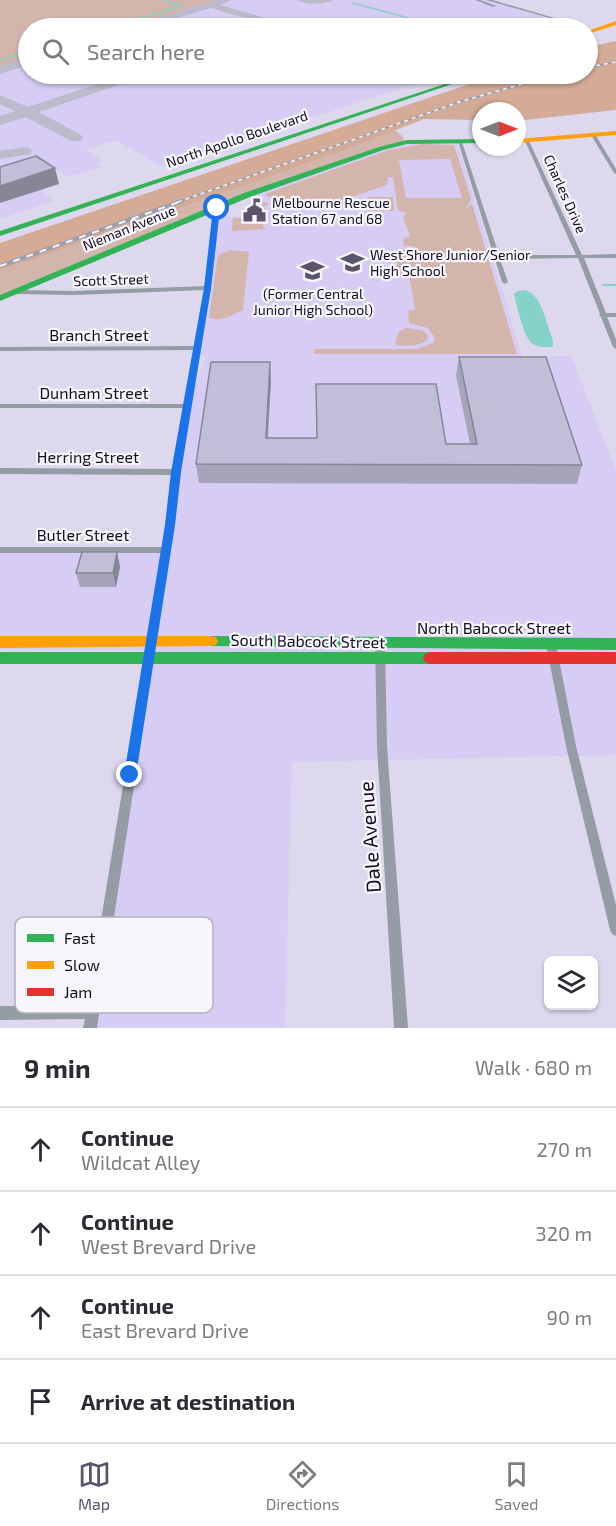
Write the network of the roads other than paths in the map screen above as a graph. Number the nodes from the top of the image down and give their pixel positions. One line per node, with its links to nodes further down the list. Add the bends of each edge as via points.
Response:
1 (477, 0): 4 (street)
2 (488, 0): 3 (street)
3 (547, 17): 5 (street); 6 (street)
4 (538, 18)
5 (544, 18)
6 (550, 18)
7 (616, 25): 8 (street)
8 (598, 30)
9 (435, 84): 19 (street, North Apollo Boulevard)
10 (448, 84): 19 (street, North Apollo Boulevard)
11 (616, 132): 12 (street)
12 (593, 135): 15 (street); 17 (street)
13 (460, 141): 14 (street, Nieman Avenue); 18 (street, Nieman Avenue, via 407,142); 22 (street)
14 (472, 141)
15 (526, 141)
16 (526, 149): 20 (street, Charles Drive)
17 (616, 173)
18 (217, 208): 24 (street); 25 (street, Nieman Avenue)
19 (4, 229)
20 (580, 256): 21 (street); 22 (street); 27 (street)
21 (616, 256)
22 (498, 257): 23 (street)
23 (505, 282)
24 (208, 288): 25 (street, Scott Street); 30 (street)
25 (15, 292): 26 (street, Nieman Avenue)
26 (0, 298)
27 (602, 315): 28 (street); 29 (street)
28 (616, 315)
29 (616, 347)
30 (198, 348): 31 (street, Branch Street); 33 (street)
31 (0, 349)
32 (0, 406): 33 (street, Dunham Street)
33 (188, 406): 35 (street)
34 (0, 471): 35 (street, Herring Street)
35 (176, 472): 37 (street)
36 (0, 550): 37 (street, Butler Street)
37 (165, 550): 40 (street)
38 (300, 641): 40 (street, South Babcock Street); 41 (street, North Babcock Street)
39 (0, 642): 40 (street, South Babcock Street)
40 (150, 642): 44 (street)
41 (380, 644): 42 (street, North Babcock Street); 46 (street, Dale Avenue)
42 (550, 644): 43 (street, North Babcock Street); 47 (street)
43 (616, 644)
44 (148, 657): 45 (street, South Babcock Street); 46 (street, South Babcock Street); 49 (street)
45 (0, 658)
46 (380, 658): 47 (street, South Babcock Street); 55 (street, Dale Avenue)
47 (553, 658): 48 (street, South Babcock Street); 50 (street)
48 (616, 658)
49 (108, 917)
50 (616, 930)
51 (0, 1013): 52 (street)
52 (15, 1013)
53 (93, 1013): 54 (street)
54 (90, 1028)
55 (400, 1028)

